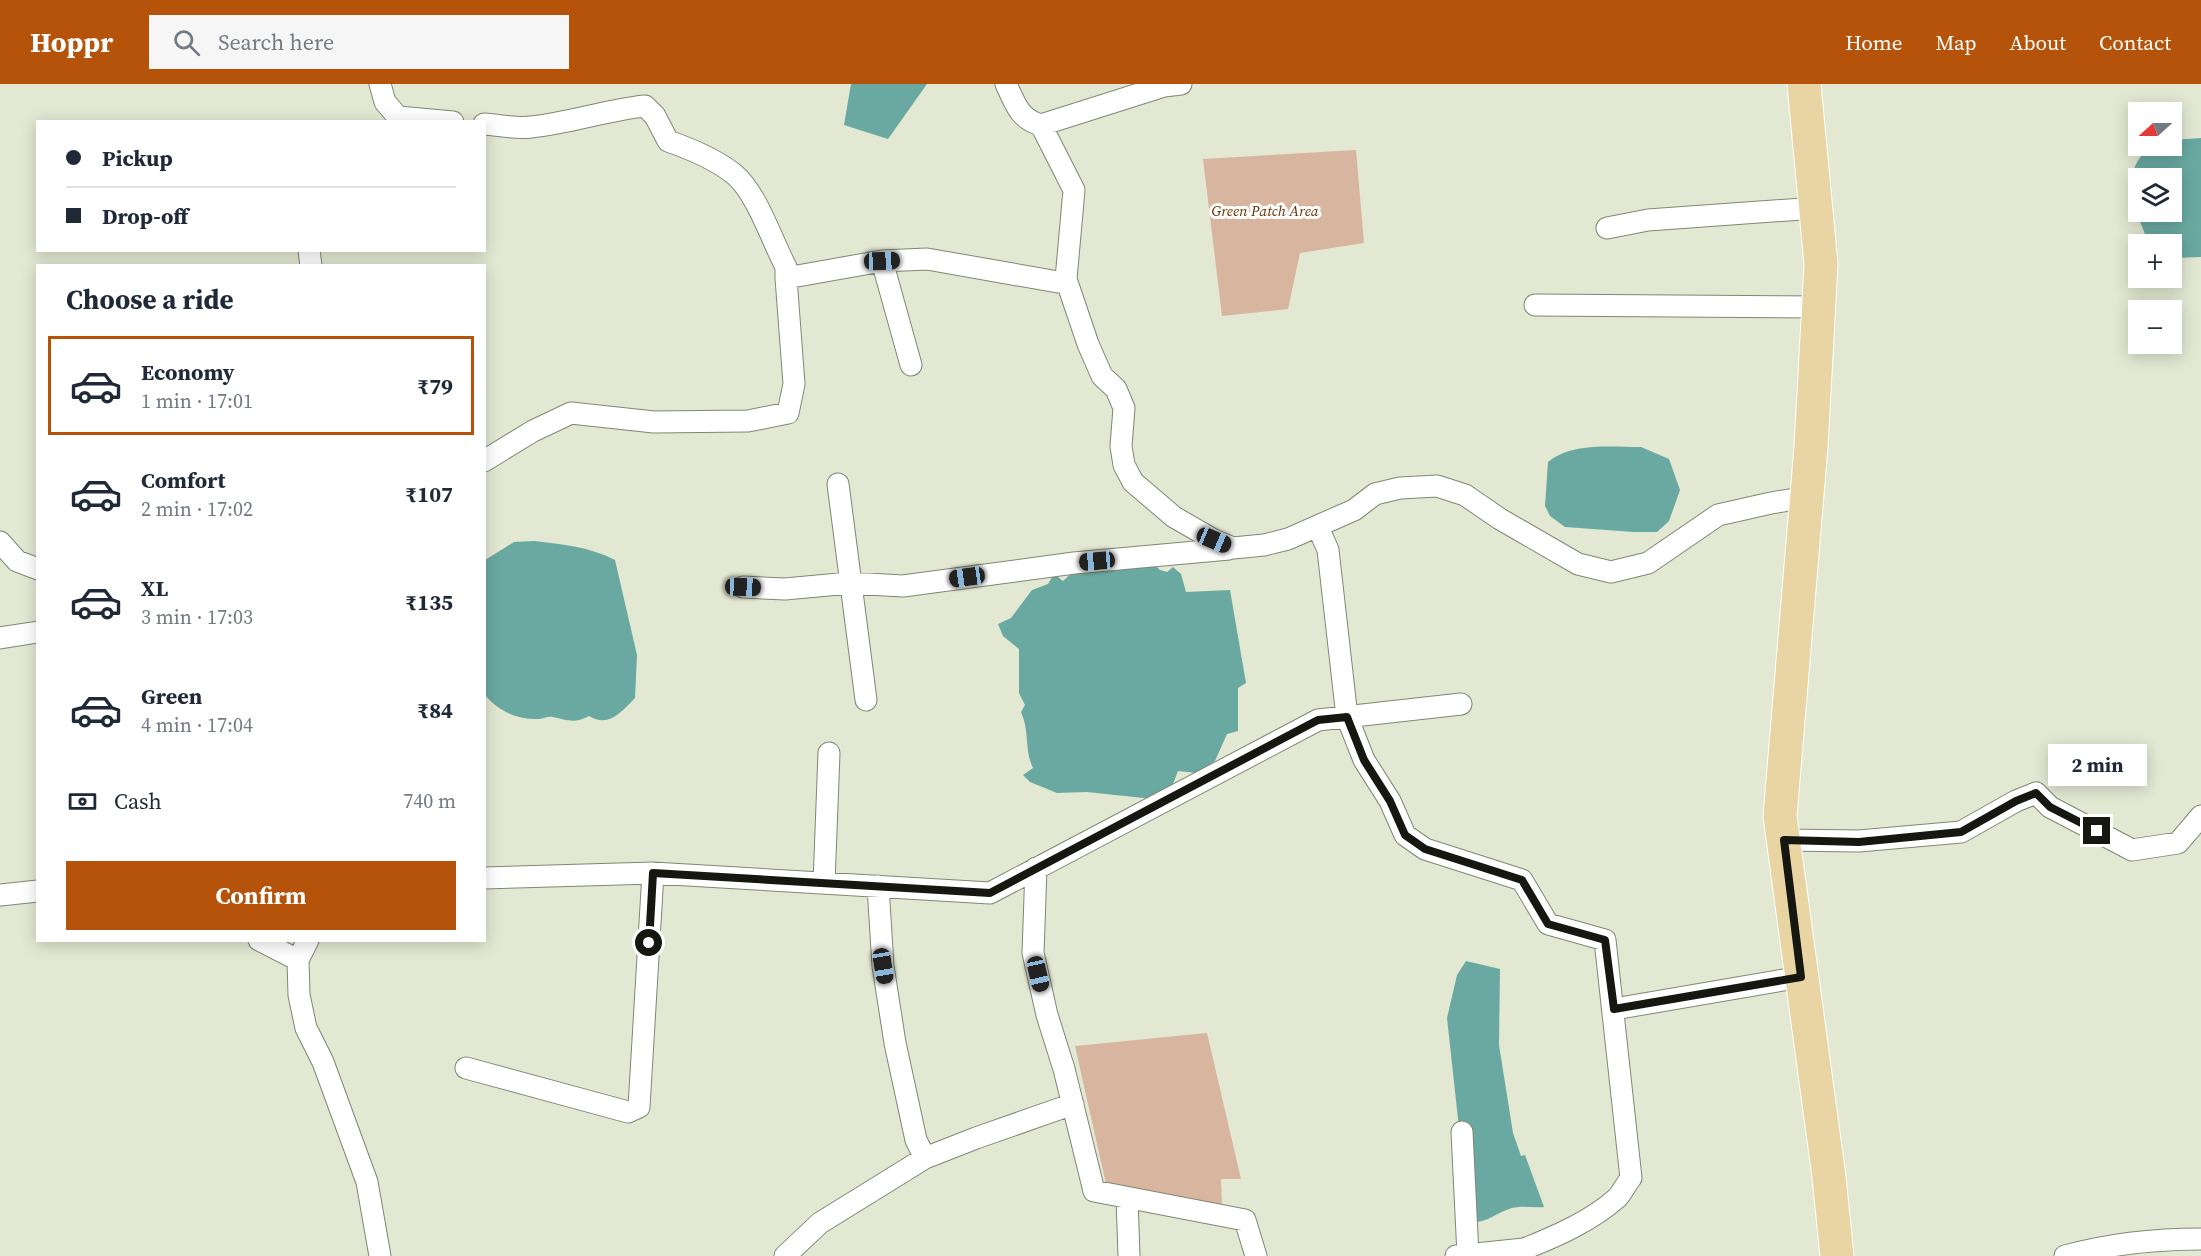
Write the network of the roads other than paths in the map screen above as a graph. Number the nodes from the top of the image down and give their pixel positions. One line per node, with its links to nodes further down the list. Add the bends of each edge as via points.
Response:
1 (380, 84): 5 (street)
2 (1006, 84): 8 (street, via 1028,121)
3 (1804, 84): 9 (main road)
4 (1169, 85): 8 (street)
5 (394, 119): 6 (street)
6 (414, 120)
7 (486, 124): 12 (street, via 529,128 645,106 668,141 695,150 735,175 755,201 786,267)
8 (1041, 124): 13 (street, via 1074,190)
9 (1816, 208): 10 (street, via 1648,220); 15 (main road, via 1821,264)
10 (1607, 228)
11 (882, 261): 12 (street); 13 (street, via 927,259 1058,282); 16 (street)
12 (786, 278): 17 (street, via 794,384 788,413 748,421 654,422 571,413)
13 (1066, 279): 22 (street, via 1097,365 1116,389 1124,408 1121,446 1124,465 1133,482 1174,518)
14 (1535, 304): 15 (street)
15 (1819, 307): 19 (main road)
16 (911, 365)
17 (486, 460)
18 (838, 484): 24 (street)
19 (1807, 497): 20 (street, via 1718,515 1648,563 1611,572 1578,564 1465,495 1437,486 1375,494 1354,510); 33 (main road, via 1780,816)
20 (1318, 527): 22 (street, via 1264,545); 30 (street, via 1328,550)
21 (0, 542): 23 (street, via 17,561)
22 (1233, 548): 24 (street, via 1074,563 903,586)
23 (36, 568)
24 (850, 583): 25 (street, via 784,589); 28 (street)
25 (743, 587)
26 (36, 632): 27 (street)
27 (0, 638)
28 (866, 700)
29 (1461, 704): 30 (street)
30 (1347, 717): 34 (street, via 1318,720); 45 (street, via 1364,760 1390,801 1405,835 1425,849 1522,880 1548,924 1605,940)
31 (830, 753): 37 (street)
32 (2201, 816): 33 (street, via 2178,843 2132,850 2050,807 2036,793 1961,832 1859,842)
33 (1784, 840): 44 (main road)
34 (1036, 868): 38 (street, via 990,893); 47 (street, via 1033,954)
35 (653, 873): 36 (street); 37 (street); 46 (street, via 639,1107 628,1112)
36 (486, 878)
37 (824, 883): 38 (street)
38 (878, 886): 49 (street, via 883,966 895,1042 916,1140)
39 (36, 891): 40 (street)
40 (0, 895)
41 (263, 942): 43 (street)
42 (307, 942): 43 (street)
43 (298, 960): 54 (street, via 299,995 306,1028 323,1062 367,1182)
44 (1801, 977): 45 (street); 58 (main road)
45 (1614, 1009): 52 (street, via 1630,1178 1618,1196 1601,1209)
46 (466, 1068)
47 (1073, 1104): 49 (street); 50 (street, via 1094,1191)
48 (1462, 1132): 53 (street)
49 (925, 1158): 55 (street, via 820,1223)
50 (1127, 1198): 56 (street); 57 (street, via 1245,1220)
51 (2201, 1239): 59 (street, via 2163,1239)
52 (1523, 1252): 53 (street)
53 (1462, 1255)
54 (380, 1256)
55 (785, 1256)
56 (1129, 1256)
57 (1256, 1256)
58 (1837, 1256)
59 (2065, 1256)

